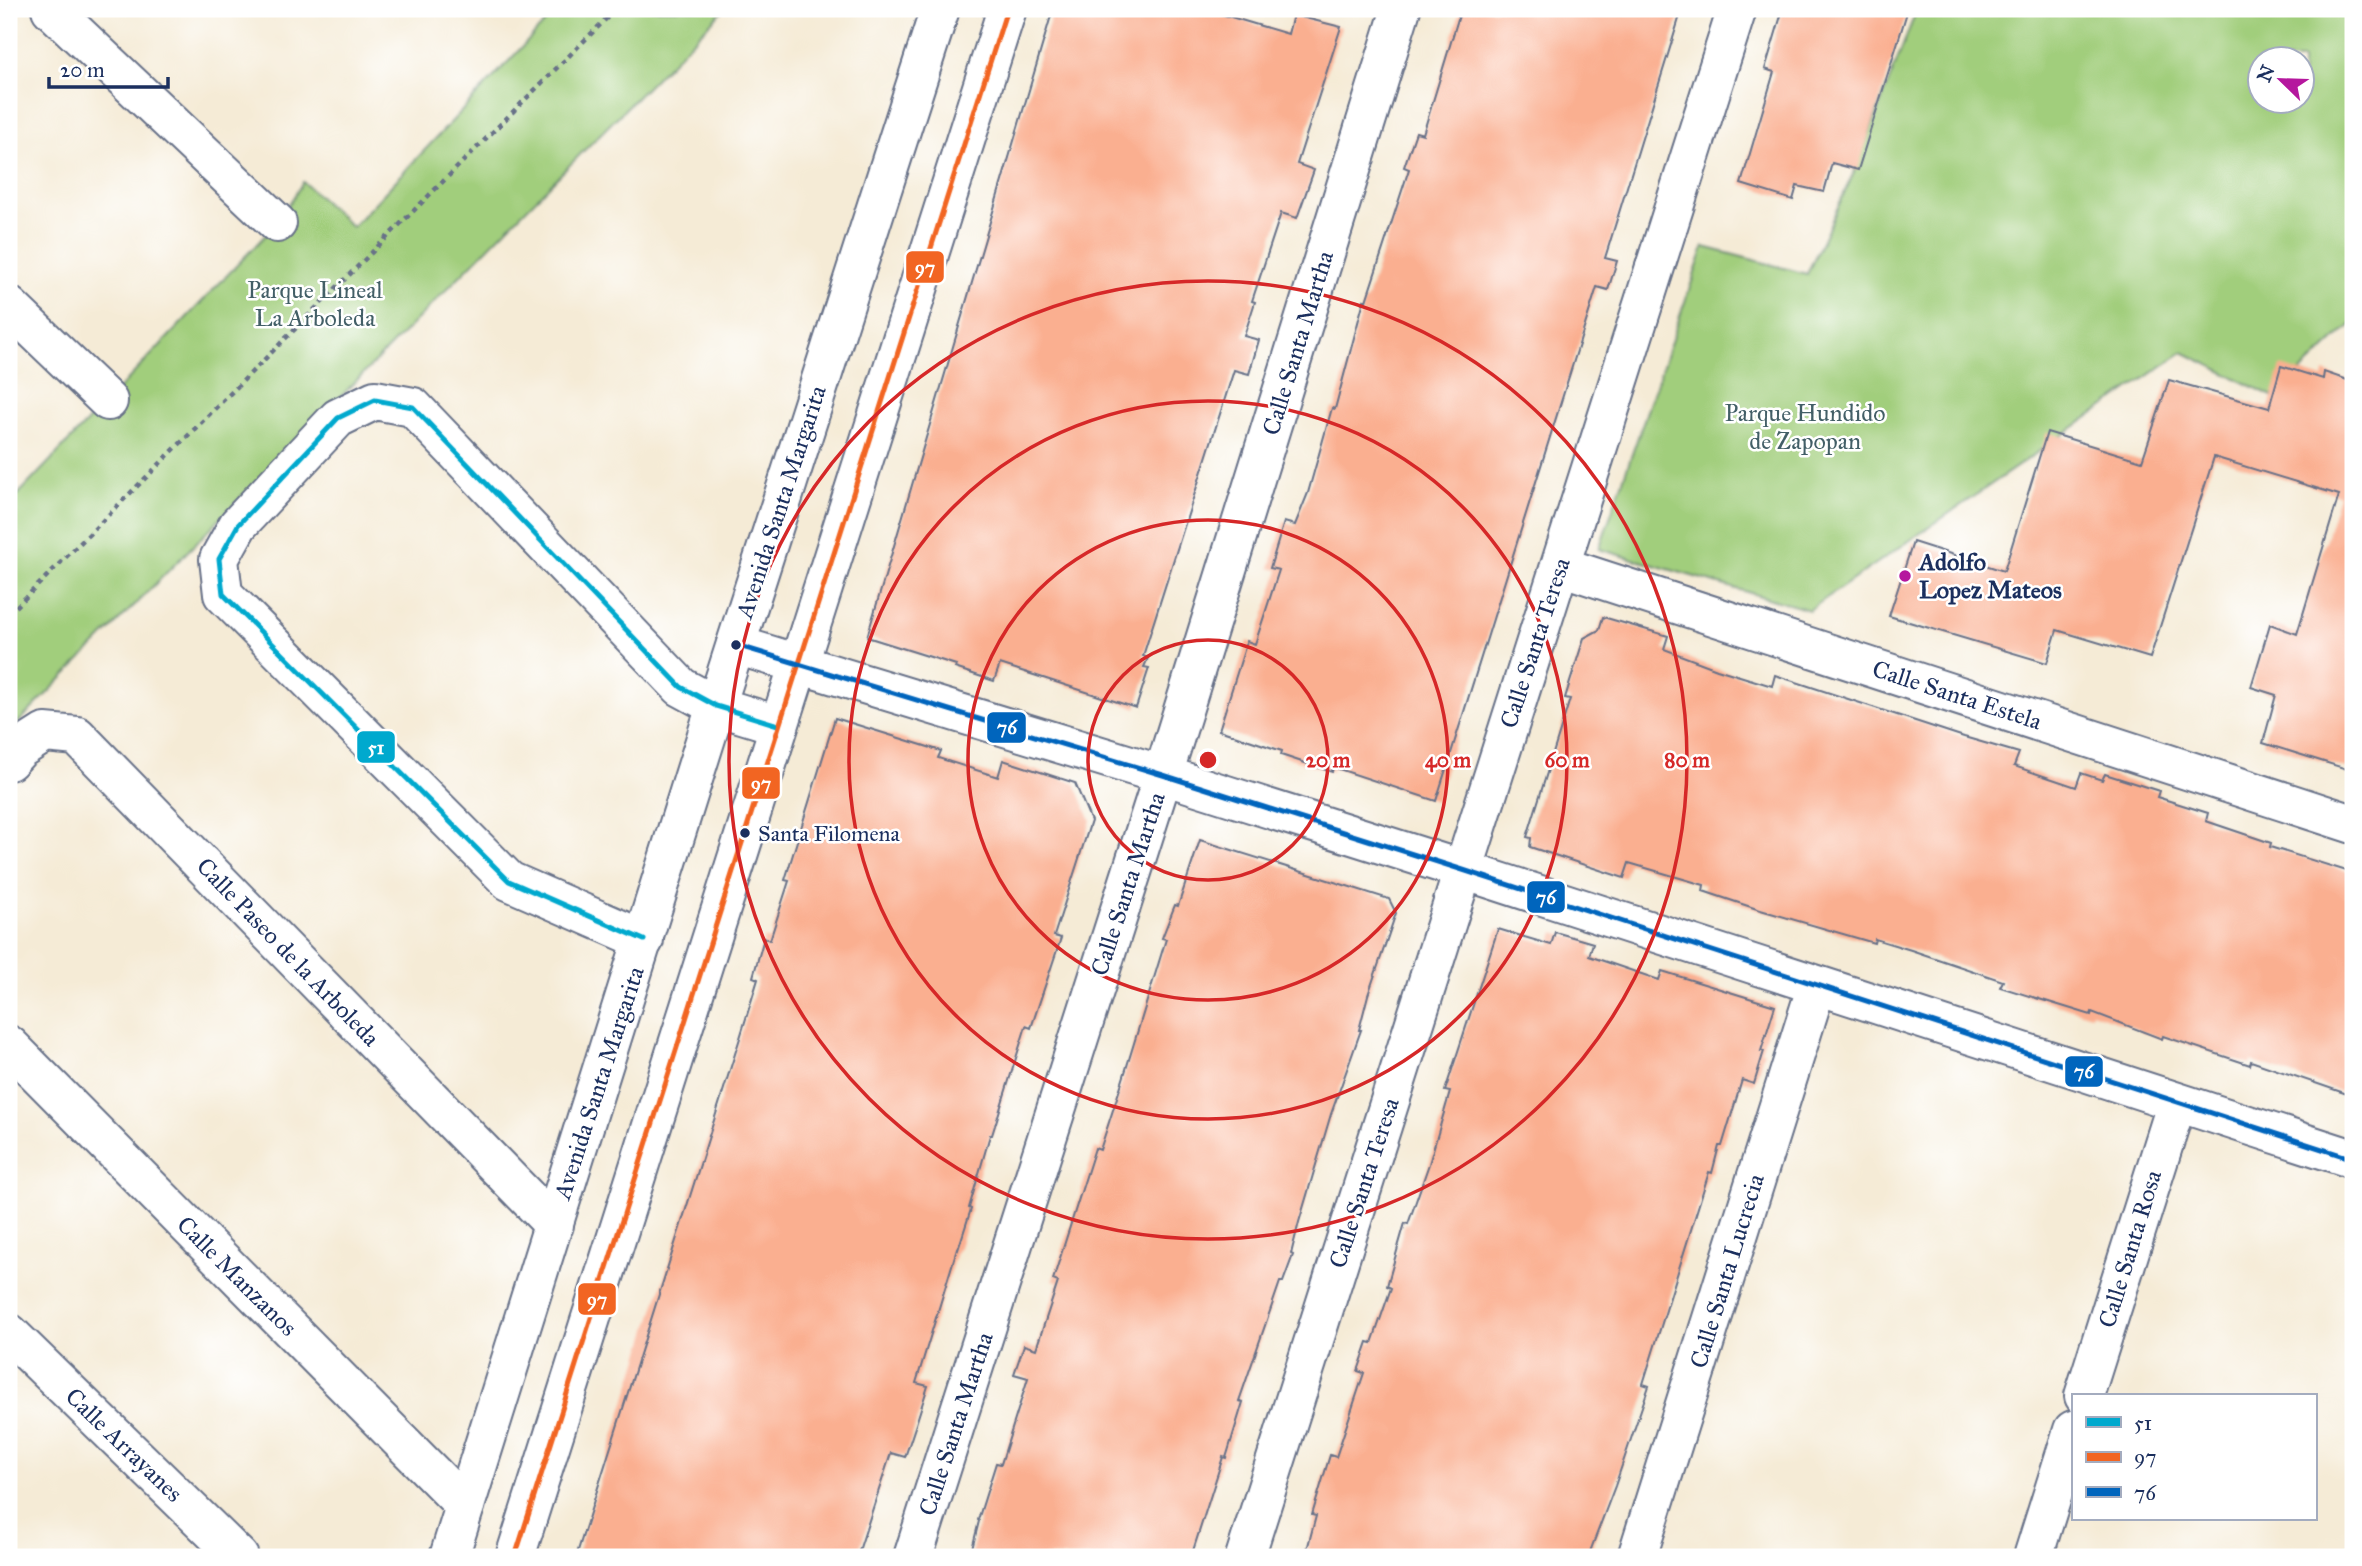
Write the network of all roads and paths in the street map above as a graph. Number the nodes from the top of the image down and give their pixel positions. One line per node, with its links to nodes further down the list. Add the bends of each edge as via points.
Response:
1 (51, 9): 7 (street)
2 (616, 9): 11 (path)
3 (940, 9): 12 (street, Avenida Santa Margarita)
4 (1007, 9): 13 (street)
5 (1401, 9): 17 (street, Calle Santa Martha)
6 (1737, 9): 10 (street, Calle Santa Teresa)
7 (276, 223)
8 (9, 306): 9 (street)
9 (108, 401)
10 (1560, 566): 18 (street, Calle Santa Estela); 19 (street, Calle Santa Teresa)
11 (9, 614)
12 (736, 645): 13 (street); 14 (street, Avenida Santa Margarita)
13 (798, 664): 15 (street); 17 (street)
14 (716, 706): 15 (street); 20 (street, Avenida Santa Margarita); 20 (street, via 681,687 413,407 375,400 338,418 238,526 219,559 223,594 509,881)
15 (778, 725): 32 (street)
16 (9, 761): 25 (street, Calle Paseo de la Arboleda, via 45,733 77,736)
17 (1163, 775): 19 (street); 33 (street, Calle Santa Martha)
18 (2353, 824)
19 (1463, 870): 21 (street); 34 (street, Calle Santa Teresa)
20 (645, 940): 25 (street, Avenida Santa Margarita)
21 (1817, 985): 23 (street); 35 (street, Calle Santa Lucrecia)
22 (9, 1045): 29 (street, Calle Manzanos)
23 (2176, 1102): 24 (street); 27 (street, Calle Santa Rosa)
24 (2353, 1159)
25 (554, 1225): 29 (street, Avenida Santa Margarita)
26 (9, 1333): 30 (street, Calle Arrayanes)
27 (2085, 1394)
28 (2072, 1433): 36 (street)
29 (465, 1506): 31 (street, Avenida Santa Margarita)
30 (239, 1557)
31 (449, 1557)
32 (515, 1557)
33 (913, 1557)
34 (1245, 1557)
35 (1637, 1557)
36 (2033, 1557)

